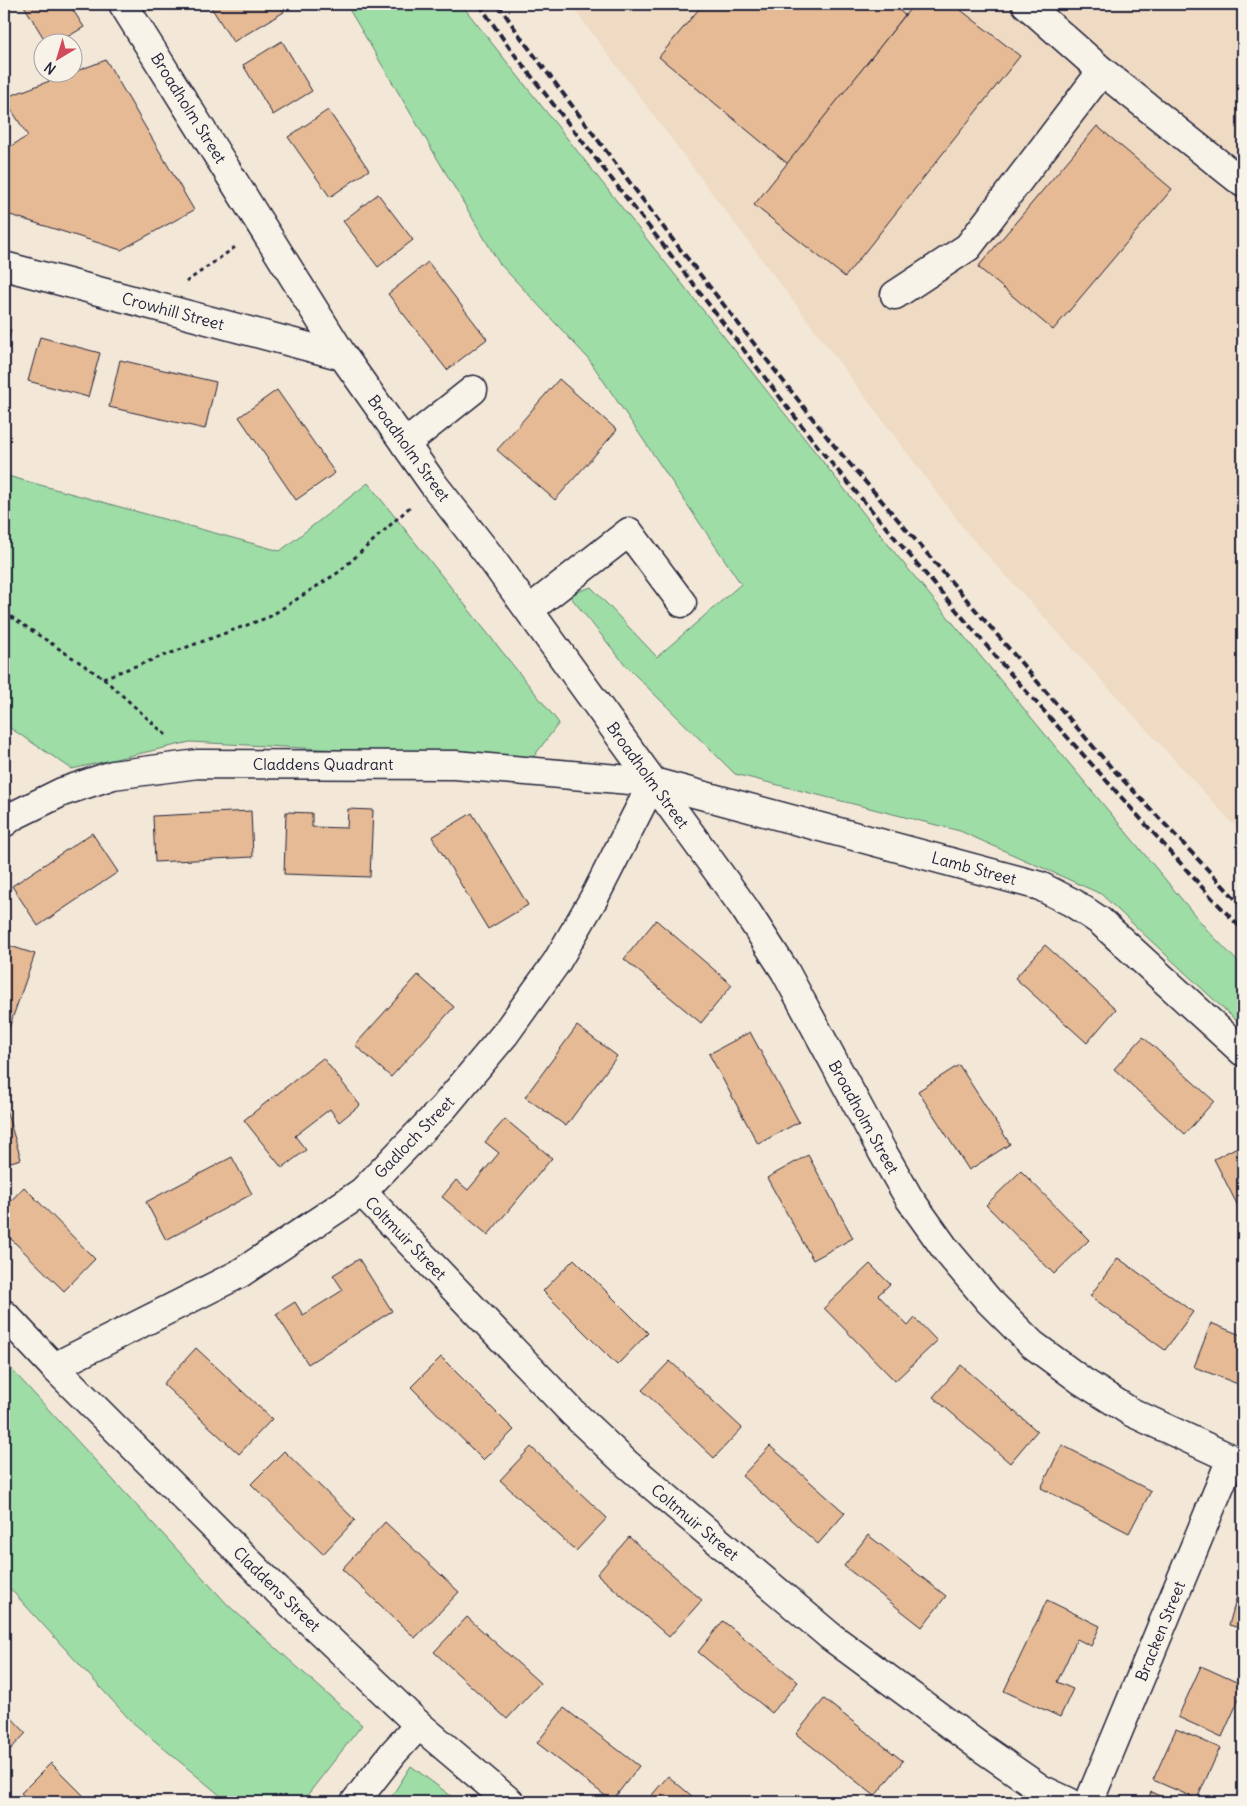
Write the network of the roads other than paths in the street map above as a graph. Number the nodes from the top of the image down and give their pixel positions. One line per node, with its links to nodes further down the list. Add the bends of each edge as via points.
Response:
1 (123, 4): 7 (street, Broadholm Street)
2 (1026, 4): 3 (street)
3 (1102, 71): 4 (street); 6 (street, via 968,247)
4 (1243, 184)
5 (4, 266): 7 (street, Crowhill Street)
6 (894, 295)
7 (343, 356): 9 (street, Broadholm Street)
8 (473, 390): 9 (street)
9 (405, 444): 11 (street, Broadholm Street)
10 (682, 603): 11 (street, via 629,532)
11 (529, 610): 12 (street, Broadholm Street)
12 (653, 782): 13 (street, Claddens Quadrant, via 456,765 198,764 113,775 62,792); 14 (street, Lamb Street, via 1040,886 1100,921); 15 (street, Gadloch Street, via 556,964 505,1034 444,1107); 18 (street, Broadholm Street, via 746,909 785,971 910,1198 946,1250 989,1301 1032,1344 1082,1381 1131,1412)
13 (4, 823)
14 (1243, 1052)
15 (362, 1192): 17 (street, Gadloch Street, via 239,1274); 22 (street, Coltmuir Street, via 627,1464 830,1636 1041,1789)
16 (4, 1314): 17 (street)
17 (54, 1367): 19 (street, Claddens Street, via 284,1597)
18 (1237, 1462): 23 (street, Bracken Street)
19 (419, 1725): 20 (street); 21 (street, Claddens Street)
20 (355, 1802)
21 (510, 1802)
22 (1069, 1802)
23 (1089, 1802)

